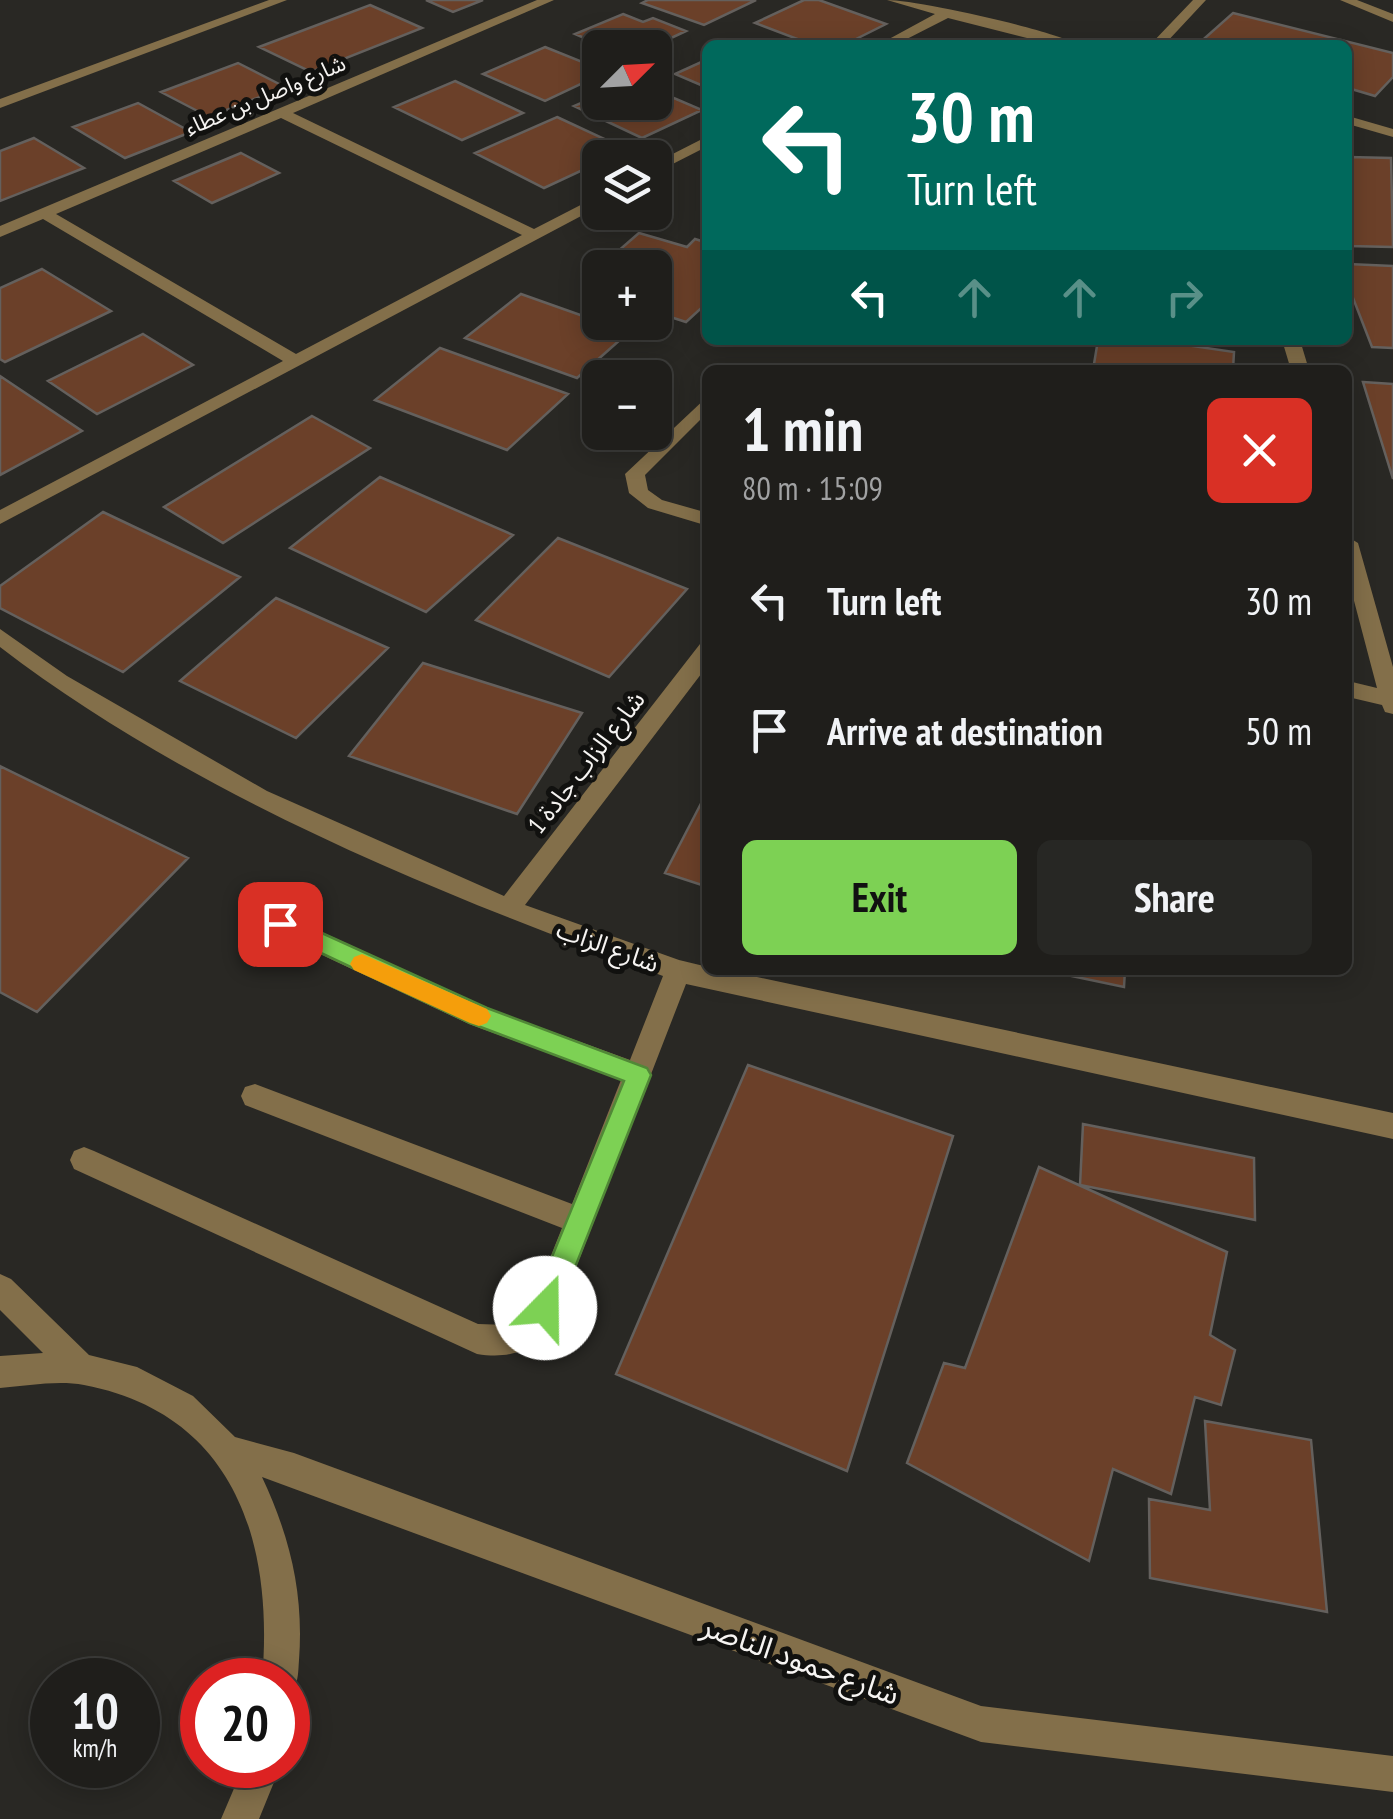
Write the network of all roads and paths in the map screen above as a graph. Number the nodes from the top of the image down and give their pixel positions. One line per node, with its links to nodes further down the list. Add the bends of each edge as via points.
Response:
1 (280, 0): 11 (street)
2 (548, 0): 12 (street, شارع واصل بن عطاء)
3 (894, 0): 6 (street)
4 (1200, 0): 10 (street)
5 (1346, 0): 7 (street)
6 (947, 13): 8 (street); 9 (street)
7 (1393, 18)
8 (896, 40)
9 (1052, 40)
10 (1162, 40)
11 (0, 104)
12 (281, 113): 18 (street, شارع واصل بن عطاء); 20 (street)
13 (1352, 121): 14 (street)
14 (1393, 133)
15 (702, 143): 16 (street)
16 (672, 160)
17 (582, 210): 20 (street)
18 (43, 214): 19 (street, شارع واصل بن عطاء); 21 (street)
19 (0, 232)
20 (536, 236): 21 (street)
21 (298, 362): 23 (street)
22 (702, 407): 24 (street, via 635,474 639,494)
23 (0, 518)
24 (702, 518)
25 (1352, 558): 29 (street)
26 (0, 636): 30 (street, شارع الزاب, via 59,680 258,797)
27 (702, 657): 30 (street, شارع الزاب جادة 1)
28 (1352, 689): 29 (street)
29 (1392, 703)
30 (508, 909): 32 (street, شارع الزاب)
31 (280, 924): 33 (street, via 478,1016)
32 (678, 971): 33 (street); 35 (street, شارع الزاب)
33 (638, 1075): 37 (street)
34 (255, 1096): 37 (street)
35 (1393, 1126)
36 (84, 1160): 37 (street, via 477,1340 502,1344 532,1330)
37 (581, 1220)
38 (0, 1289): 39 (street)
39 (81, 1368): 40 (street); 41 (street, via 139,1383 190,1410)
40 (0, 1372)
41 (232, 1452): 42 (street, via 272,1534); 43 (street, شارع حمود الناصر, via 294,1469 981,1724)
42 (283, 1658)
43 (1393, 1774)
44 (253, 1788): 45 (street)
45 (240, 1819)

